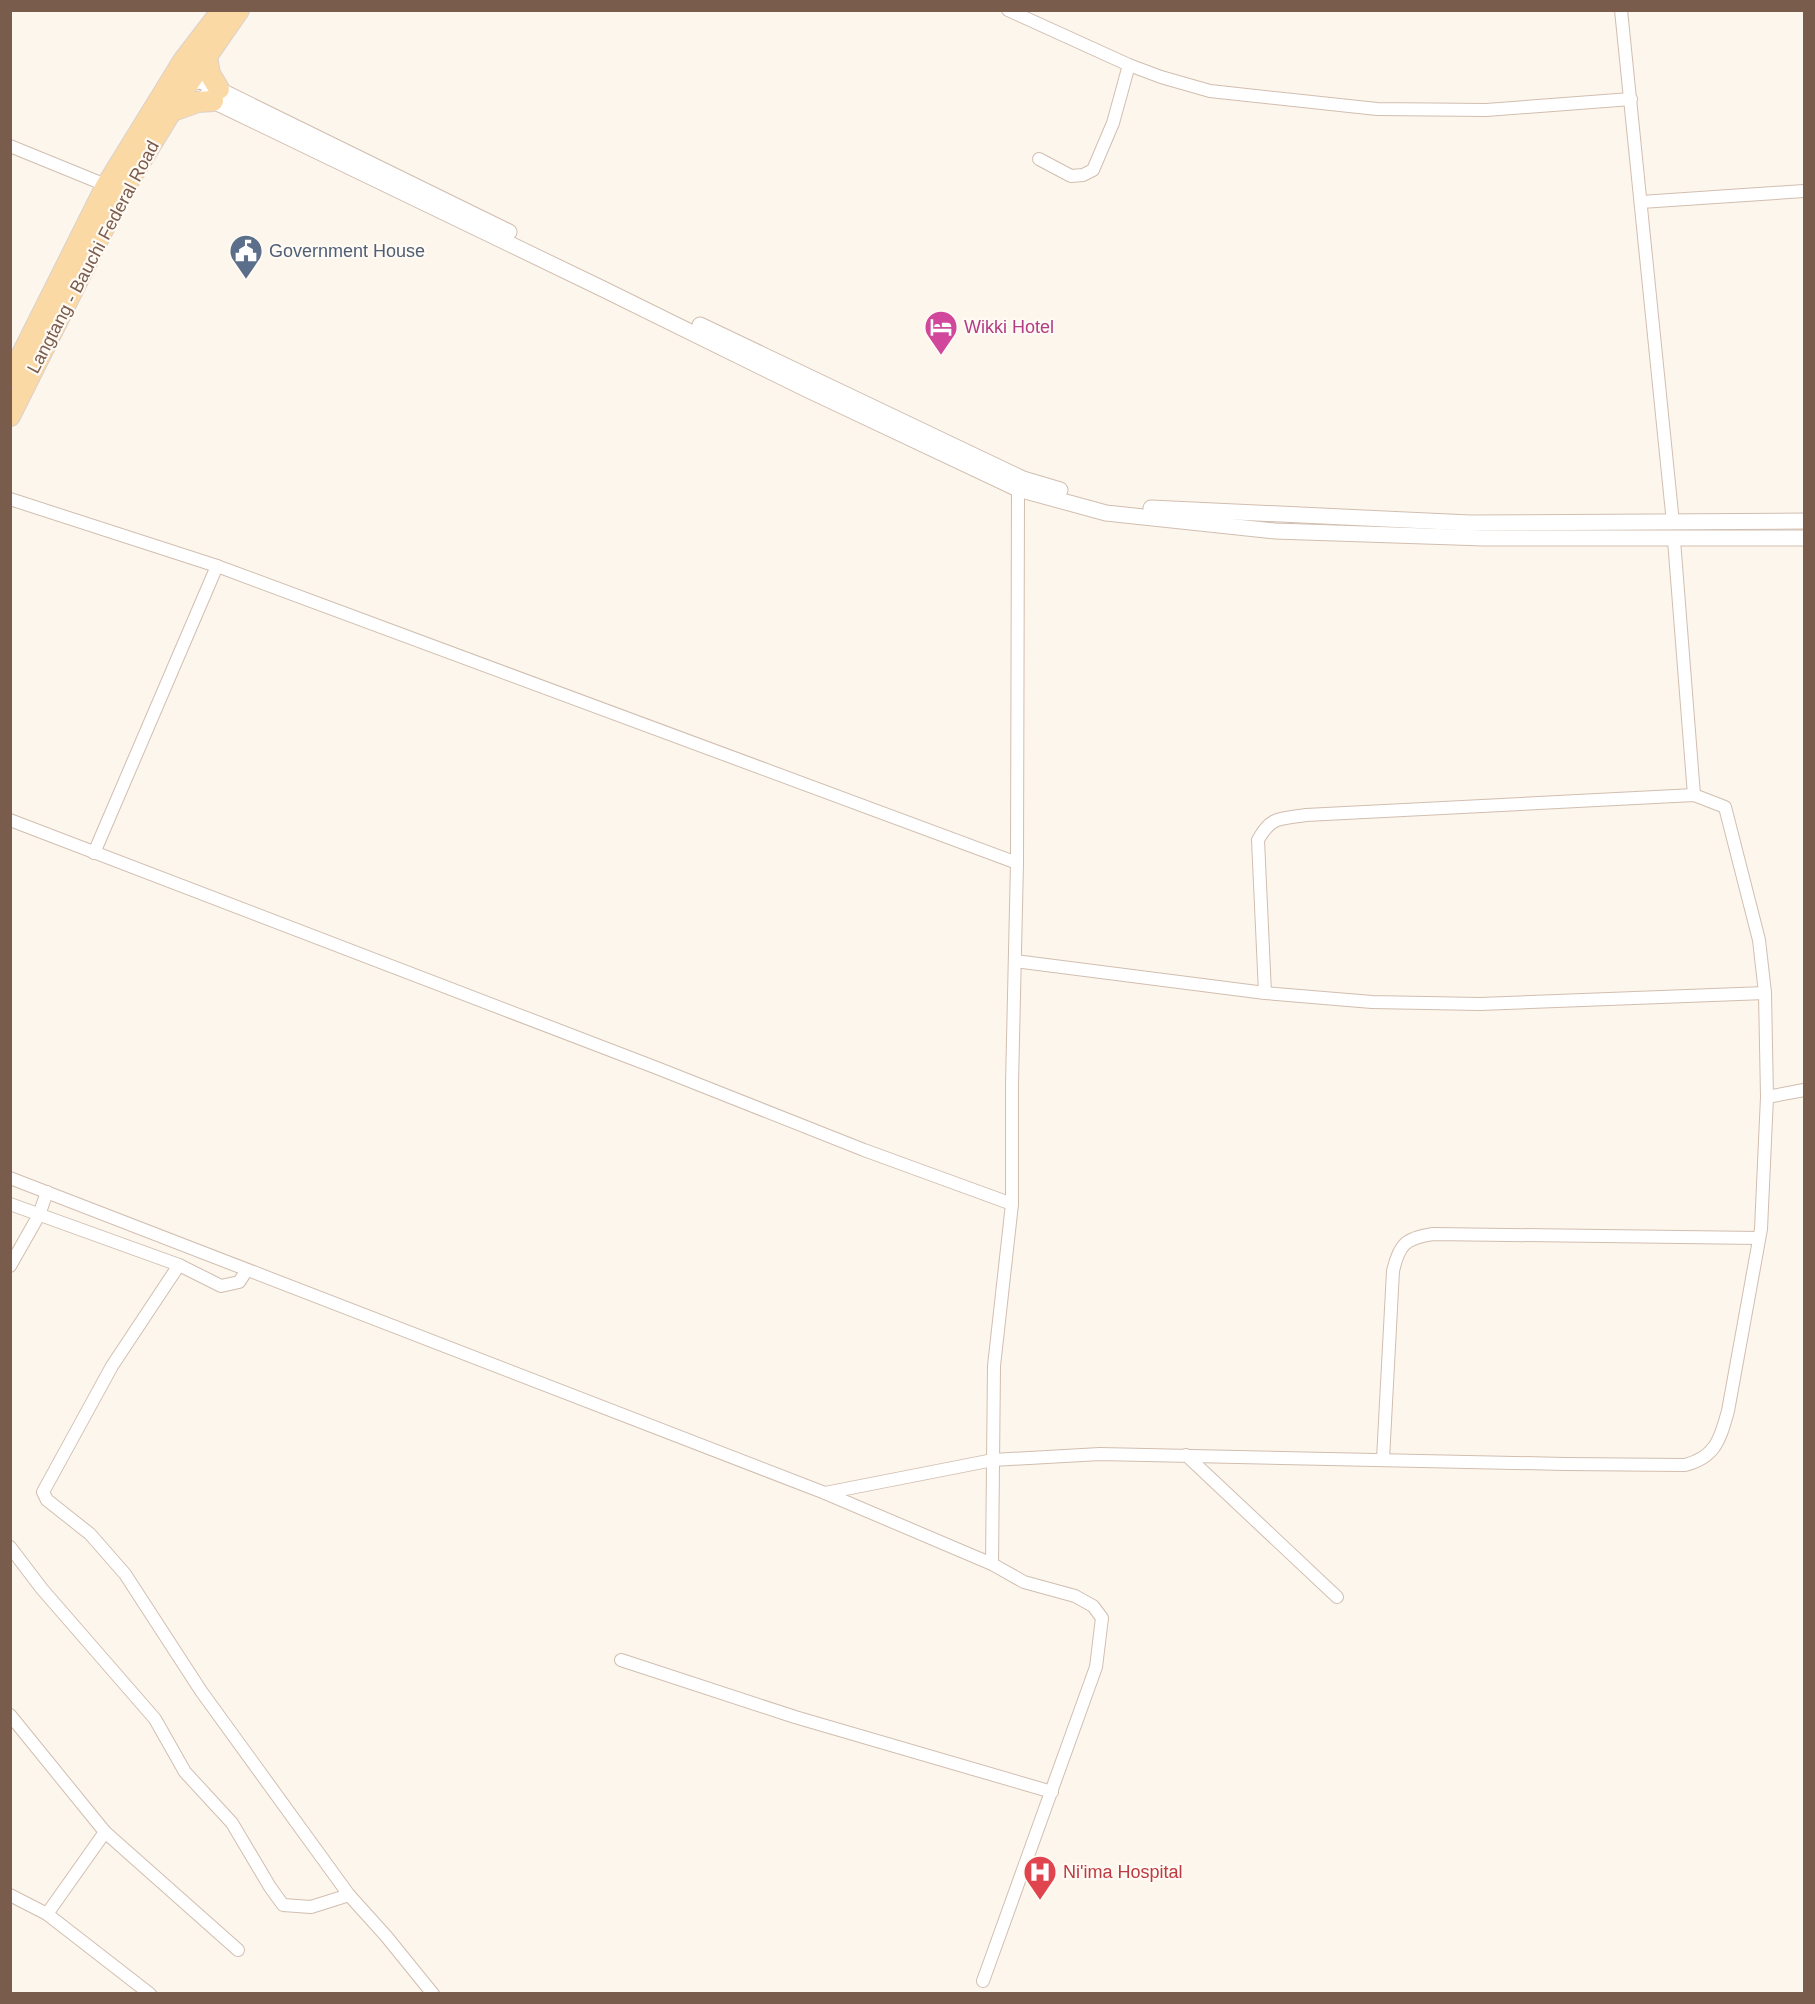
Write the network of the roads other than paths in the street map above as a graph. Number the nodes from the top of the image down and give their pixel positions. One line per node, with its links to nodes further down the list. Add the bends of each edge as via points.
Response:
1 (222, 10): 5 (main road, Langtang - Bauchi Federal Road)
2 (239, 10): 6 (main road, Langtang - Bauchi Federal Road)
3 (1008, 10): 7 (street)
4 (1621, 10): 11 (street)
5 (187, 57): 8 (street); 9 (main road, Langtang - Bauchi Federal Road)
6 (207, 57): 8 (main road, Langtang - Bauchi Federal Road); 10 (main road)
7 (1129, 65): 11 (street, via 1210,91 1377,109 1486,110); 14 (street, via 1113,123 1093,170 1071,176)
8 (190, 81): 9 (street); 10 (street, via 196,93); 12 (main road, Langtang - Bauchi Federal Road)
9 (166, 88): 15 (main road, Langtang - Bauchi Federal Road)
10 (216, 95): 12 (main road); 20 (street, via 806,389)
11 (1630, 99): 17 (street)
12 (170, 112): 15 (main road, Langtang - Bauchi Federal Road)
13 (10, 146): 15 (street)
14 (1040, 159)
15 (114, 189): 18 (main road, Langtang - Bauchi Federal Road); 19 (main road, Langtang - Bauchi Federal Road)
16 (1804, 191): 17 (street)
17 (1641, 202): 23 (street)
18 (10, 378)
19 (10, 416)
20 (1021, 484): 23 (street, via 1136,507 1470,523); 25 (street, via 1106,513 1275,531); 30 (street)
21 (10, 499): 26 (street)
22 (1804, 521): 23 (street)
23 (1673, 523)
24 (1804, 538): 25 (street)
25 (1674, 540): 27 (street)
26 (217, 566): 29 (street); 30 (street)
27 (1694, 795): 32 (street, via 1306,815 1266,825 1258,840); 33 (street, via 1725,807 1759,940)
28 (10, 820): 29 (street)
29 (94, 853): 39 (street)
30 (1017, 862): 31 (street)
31 (1016, 961): 32 (street); 39 (street)
32 (1265, 993): 33 (street, via 1372,1002 1480,1004)
33 (1765, 993): 35 (street)
34 (1804, 1090): 35 (street)
35 (1767, 1096): 41 (street)
36 (10, 1178): 37 (street)
37 (47, 1192): 40 (street); 44 (street)
38 (10, 1204): 40 (street)
39 (1012, 1204): 47 (street, via 994,1366)
40 (39, 1215): 42 (street); 43 (street)
41 (1759, 1238): 46 (street, via 1728,1411 1722,1432 1708,1455 1685,1465); 46 (street, via 1432,1234 1404,1243 1393,1271)
42 (179, 1265): 44 (street, via 221,1286 239,1281); 56 (street, via 112,1366 43,1492 47,1500 90,1534 125,1574 201,1691)
43 (10, 1266)
44 (247, 1270): 48 (street)
45 (1186, 1455): 46 (street); 47 (street, via 1100,1454); 51 (street)
46 (1383, 1459)
47 (993, 1460): 48 (street); 50 (street)
48 (825, 1493): 50 (street)
49 (10, 1547): 56 (street, via 155,1719 185,1772 232,1823 283,1905 311,1907)
50 (992, 1564): 54 (street, via 1024,1582 1075,1596 1093,1606 1102,1618 1096,1667)
51 (1337, 1597)
52 (621, 1660): 54 (street, via 795,1717)
53 (10, 1715): 55 (street)
54 (1052, 1792): 60 (street)
55 (105, 1832): 58 (street); 59 (street)
56 (349, 1894): 62 (street)
57 (10, 1895): 58 (street)
58 (47, 1914): 61 (street)
59 (238, 1950)
60 (983, 1981)
61 (150, 1994)
62 (433, 1994)

